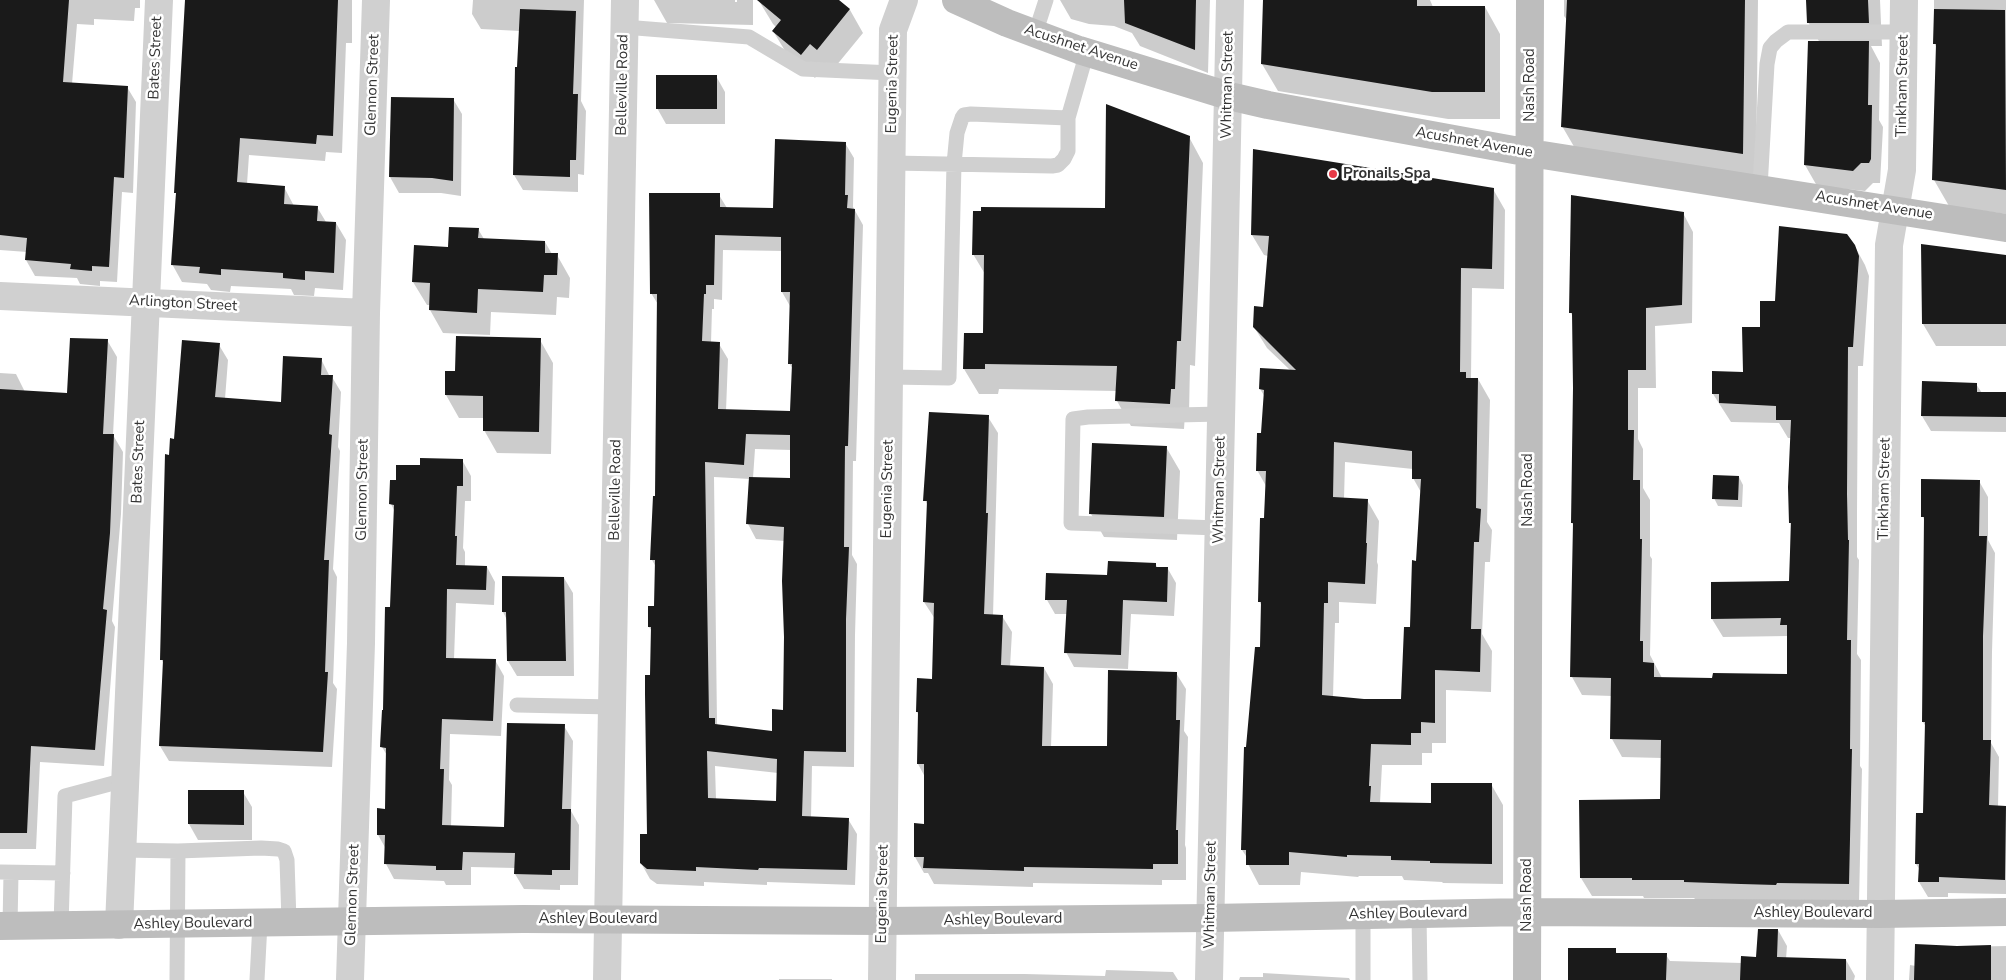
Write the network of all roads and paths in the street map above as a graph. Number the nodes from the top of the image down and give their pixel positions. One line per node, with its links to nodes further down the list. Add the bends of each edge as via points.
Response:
1 (159, 0): 24 (street, Bates Street)
2 (376, 0): 25 (street, Glennon Street)
3 (625, 0): 10 (street, Belleville Road)
4 (904, 0): 14 (street, Eugenia Street, via 893,30)
5 (956, 0): 12 (main road, Acushnet Avenue)
6 (1046, 0): 12 (lane)
7 (1230, 0): 15 (street, Whitman Street)
8 (1530, 0): 17 (main road, Nash Road)
9 (1904, 0): 11 (street, Tinkham Street)
10 (624, 27): 14 (lane, via 749,37 803,69); 30 (street, Belleville Road)
11 (1904, 32): 20 (lane, via 1788,32 1776,40 1770,48 1767,64); 21 (street, Tinkham Street, via 1902,170)
12 (1035, 34): 13 (main road, Acushnet Avenue)
13 (1087, 52): 15 (main road, Acushnet Avenue); 16 (lane)
14 (893, 73): 18 (street, Eugenia Street)
15 (1229, 96): 17 (main road, Acushnet Avenue, via 1313,115); 27 (street, Whitman Street)
16 (1068, 118): 19 (lane, via 964,115 957,133); 19 (lane, via 1068,152 1058,165)
17 (1530, 153): 20 (main road, Acushnet Avenue); 36 (main road, Nash Road)
18 (892, 163): 19 (lane); 26 (street, Eugenia Street)
19 (954, 164): 26 (lane, via 949,378)
20 (1760, 188): 21 (main road, Acushnet Avenue)
21 (1896, 209): 22 (main road, Acushnet Avenue); 39 (street, Tinkham Street, via 1889,245)
22 (2006, 228)
23 (0, 296): 24 (street, Arlington Street)
24 (146, 303): 25 (street, Arlington Street); 31 (street, Bates Street)
25 (366, 313): 43 (street, Glennon Street)
26 (890, 377): 44 (street, Eugenia Street)
27 (1222, 414): 28 (street, Whitman Street); 28 (lane, via 1073,419 1071,523)
28 (1219, 528): 42 (street, Whitman Street)
29 (516, 705): 30 (lane)
30 (612, 707): 41 (street, Belleville Road)
31 (125, 780): 32 (street, Bates Street); 35 (lane, via 65,796)
32 (123, 850): 33 (lane); 49 (street, Bates Street)
33 (178, 851): 45 (lane, via 261,848 284,851 288,860); 47 (lane)
34 (5, 872): 35 (lane); 50 (lane)
35 (63, 873): 48 (lane)
36 (1527, 912): 38 (main road, Ashley Boulevard); 39 (main road, Ashley Boulevard); 59 (main road, Nash Road)
37 (2006, 912): 39 (main road, Ashley Boulevard)
38 (1419, 914): 40 (main road, Ashley Boulevard); 58 (lane)
39 (1880, 914): 60 (street, Tinkham Street)
40 (1363, 915): 42 (main road, Ashley Boulevard); 57 (lane)
41 (609, 918): 43 (main road, Ashley Boulevard); 44 (main road, Ashley Boulevard); 54 (street, Belleville Road)
42 (1210, 918): 44 (main road, Ashley Boulevard); 56 (street, Whitman Street)
43 (352, 921): 45 (main road, Ashley Boulevard); 53 (street, Glennon Street)
44 (882, 921): 55 (street, Eugenia Street)
45 (289, 922): 46 (main road, Ashley Boulevard)
46 (260, 923): 47 (main road, Ashley Boulevard); 52 (lane)
47 (178, 924): 49 (main road, Ashley Boulevard); 51 (lane)
48 (61, 925): 49 (main road, Ashley Boulevard); 50 (main road, Ashley Boulevard)
49 (119, 925)
50 (5, 926)
51 (177, 980)
52 (257, 980)
53 (350, 980)
54 (607, 980)
55 (882, 980)
56 (1209, 980)
57 (1363, 980)
58 (1420, 980)
59 (1526, 980)
60 (1880, 980)

